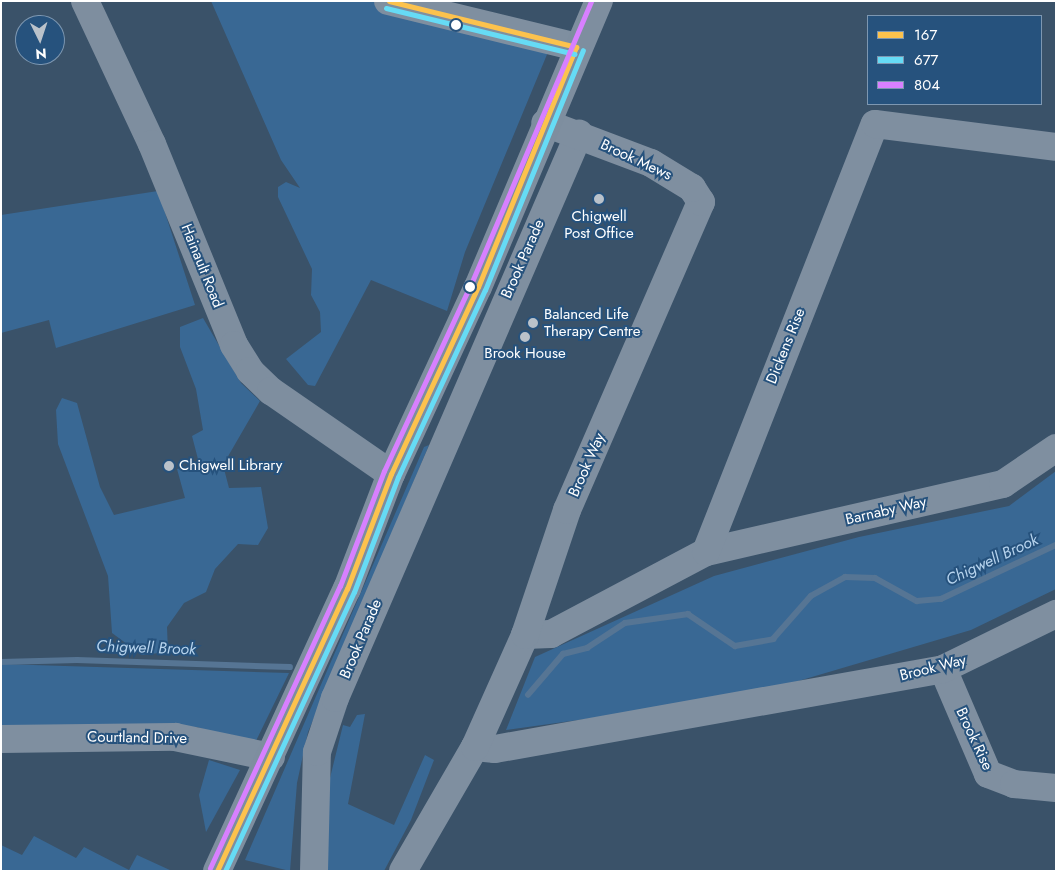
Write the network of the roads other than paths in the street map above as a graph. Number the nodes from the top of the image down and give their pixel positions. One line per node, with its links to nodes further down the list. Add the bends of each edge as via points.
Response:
1 (85, 1): 12 (main road, Hainault Road, via 152,144 234,345 250,371 270,391)
2 (388, 1): 4 (street)
3 (599, 1): 4 (main road)
4 (576, 47): 5 (main road)
5 (545, 123): 6 (street); 9 (main road)
6 (579, 134): 8 (street, Brook Mews, via 651,164); 10 (street, Brook Parade)
7 (1056, 148): 13 (street, Dickens Rise, via 875,124)
8 (692, 188): 15 (street, Brook Way, via 699,196 699,208 567,510)
9 (424, 407): 10 (street); 12 (main road)
10 (453, 417): 22 (street, Brook Parade, via 336,698 317,752)
11 (1056, 448): 13 (street, Barnaby Way, via 1003,484)
12 (390, 474): 19 (main road, via 348,589)
13 (706, 552): 15 (street, via 551,634)
14 (1056, 614): 16 (street, Brook Way)
15 (525, 635): 18 (street, Brook Way)
16 (943, 669): 18 (street, Brook Way, via 495,749); 20 (street, Brook Rise, via 988,774 1014,784)
17 (1, 739): 19 (street, Courtland Drive, via 175,737)
18 (475, 747): 23 (street, Brook Way)
19 (270, 757): 21 (main road)
20 (1056, 788)
21 (217, 871)
22 (314, 871)
23 (403, 871)

